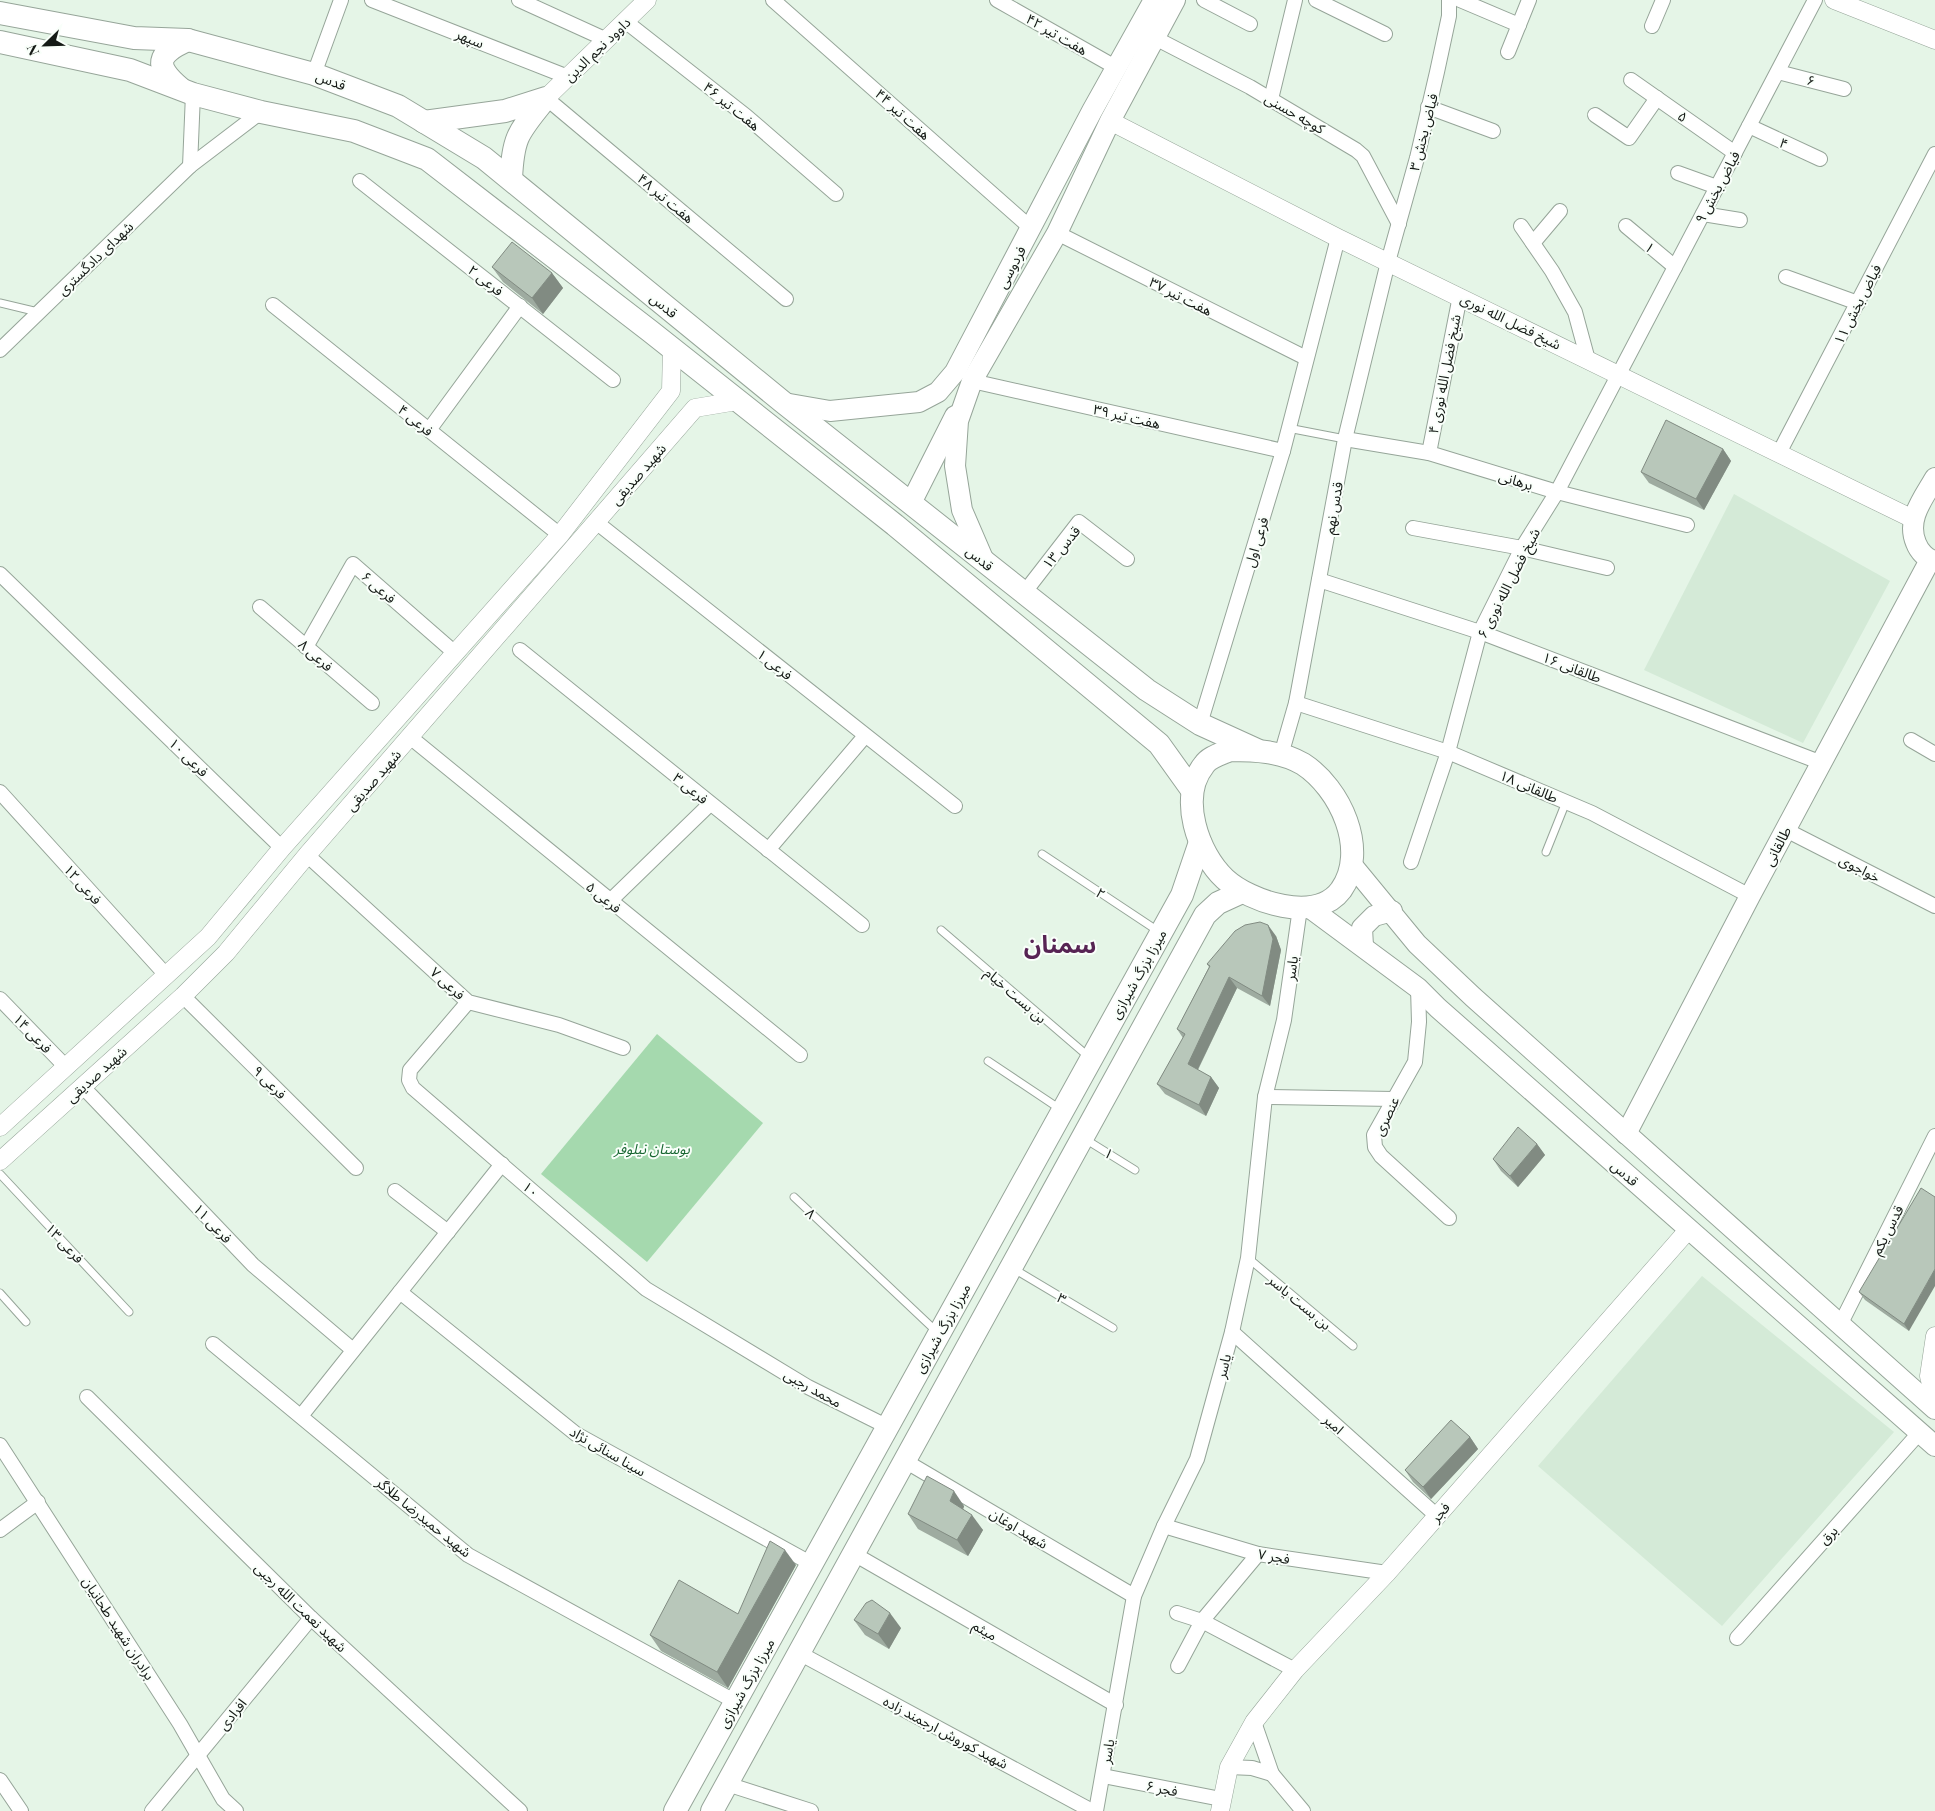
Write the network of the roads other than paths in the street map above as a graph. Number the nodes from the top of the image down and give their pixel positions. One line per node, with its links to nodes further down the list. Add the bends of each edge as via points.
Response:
1 (341, 0): 32 (street)
2 (372, 0): 33 (street, سپهر)
3 (519, 0): 26 (street)
4 (647, 0): 19 (street, داوود نجم الدین)
5 (773, 0): 64 (street, هفت تیر ۴۴)
6 (996, 0): 30 (street, هفت تیر ۴۲)
7 (1154, 0): 30 (main road, فردوسی)
8 (1175, 0): 24 (main road, فردوسی)
9 (1204, 0): 20 (street)
10 (1295, 0): 39 (street)
11 (1316, 0): 23 (street)
12 (1449, 0): 41 (street, فیاض بخش ۳, via 1449,16)
13 (1460, 0): 21 (street)
14 (1529, 0): 21 (street)
15 (1663, 0): 22 (street)
16 (1815, 0): 31 (street, فیاض بخش ۹)
17 (1834, 0): 27 (street)
18 (0, 13): 25 (main road, قدس, via 134,38)
19 (625, 21): 26 (street, داوود نجم الدین); 57 (street, هفت تیر ۴۶, via 746,116)
20 (1250, 24)
21 (1519, 25): 29 (street)
22 (1652, 26)
23 (1386, 34)
24 (1155, 38): 39 (street, کوچه حسنی); 44 (main road, فردوسی)
25 (188, 40): 32 (main road, قدس); 36 (main road, via 172,47 164,56 162,66 166,75)
26 (607, 40): 33 (street, داوود نجم الدین)
27 (1935, 40)
28 (0, 42): 36 (main road, قدس, via 130,70)
29 (1508, 52)
30 (1117, 68): 44 (main road, فردوسی)
31 (1778, 72): 35 (street, ۶); 46 (street, فیاض بخش ۹)
32 (314, 74): 40 (main road, قدس)
33 (568, 77): 37 (street, داوود نجم الدین)
34 (1631, 80): 38 (street, ۵)
35 (1844, 89)
36 (188, 92): 42 (main road, قدس); 52 (street)
37 (546, 98): 45 (main road, via 505,112); 54 (main road, via 519,131 512,150); 72 (street, هفت تیر ۴۸)
38 (1657, 98): 43 (street, via 1629,138); 49 (street, ۵)
39 (1272, 99): 61 (street, کوچه حسنی, via 1363,156)
40 (386, 102): 45 (main road, قدس); 48 (main road, via 390,118 388,127 380,135)
41 (1428, 107): 47 (street); 61 (street, فیاض بخش ۳)
42 (261, 112): 48 (main road, قدس); 52 (street, شهدای دادگستری)
43 (1595, 115)
44 (1101, 116): 64 (main road, فردوسی); 65 (main road, فردوسی); 66 (street, شیخ فضل الله نوری)
45 (424, 122): 54 (main road, قدس, via 484,158)
46 (1749, 126): 49 (street, فیاض بخش ۹); 51 (street, ۴)
47 (1493, 131)
48 (372, 136): 78 (main road, قدس, via 426,159)
49 (1735, 153): 56 (street, فیاض بخش ۹)
50 (1935, 154): 74 (street, فیاض بخش ۱۱)
51 (1820, 159)
52 (190, 166): 77 (street, شهدای دادگستری)
53 (1678, 173): 56 (street)
54 (511, 179): 86 (main road, قدس)
55 (360, 181): 76 (street, فرعی ۲)
56 (1717, 187): 59 (street, فیاض بخش ۹)
57 (836, 194)
58 (1560, 211): 67 (street)
59 (1703, 214): 60 (street); 69 (street, فیاض بخش ۹)
60 (1740, 220)
61 (1399, 224): 68 (street, فیاض بخش ۳)
62 (1521, 226): 67 (street)
63 (1626, 226): 69 (street, ۱)
64 (1032, 229): 86 (main road, فردوسی, via 955,372 938,392 919,402 830,411)
65 (1056, 233): 80 (street, هفت تیر ۳۷); 84 (main road, فردوسی)
66 (1338, 238): 68 (street, شیخ فضل الله نوری); 80 (street, فرعی اول)
67 (1533, 243): 81 (street, via 1575,312)
68 (1388, 262): 71 (street, شیخ فضل الله نوری); 89 (street, قدس نهم)
69 (1675, 267): 82 (street, فیاض بخش ۹)
70 (1786, 277): 74 (street)
71 (1460, 296): 81 (street, شیخ فضل الله نوری); 92 (street, شیخ فضل الله نوری ۴)
72 (786, 299)
73 (0, 303): 77 (lane)
74 (1858, 303): 93 (street, فیاض بخش ۱۱)
75 (273, 305): 88 (street, فرعی ۴)
76 (520, 306): 83 (street, فرعی ۲); 88 (street)
77 (38, 312): 79 (street, شهدای دادگستری)
78 (672, 348): 85 (main road, قدس); 90 (street, شهید صدیقی, via 671,391)
79 (0, 350)
80 (1306, 358): 87 (street, فرعی اول)
81 (1588, 360): 82 (street, شیخ فضل الله نوری)
82 (1618, 375): 93 (street, شیخ فضل الله نوری); 96 (street, شیخ فضل الله نوری ۶)
83 (613, 380)
84 (972, 381): 91 (street, هفت تیر ۳۹); 97 (main road, فردوسی); 106 (main road, فردوسی, via 958,421 955,466 962,510)
85 (737, 401): 94 (street, شهید صدیقی, via 695,408); 100 (main road, قدس)
86 (784, 403): 97 (main road, قدس)
87 (1288, 428): 89 (lane); 91 (street, فرعی اول)
88 (430, 430): 103 (street, فرعی ۴)
89 (1345, 439): 92 (street, برهانی); 110 (street, قدس نهم)
90 (634, 441): 94 (street); 103 (street, شهید صدیقی)
91 (1283, 451): 119 (street, فرعی اول)
92 (1429, 453): 96 (street, برهانی)
93 (1780, 454): 98 (street, شیخ فضل الله نوری)
94 (654, 455): 99 (street, شهید صدیقی)
95 (1935, 478): 98 (main road)
96 (1557, 492): 101 (street, برهانی); 104 (street, شیخ فضل الله نوری ۶)
97 (911, 503): 100 (main road); 106 (main road, قدس)
98 (1913, 519): 107 (main road, via 1912,535 1919,549)
99 (596, 522): 120 (street, فرعی ۱); 121 (street, شهید صدیقی)
100 (895, 525): 128 (main road, قدس, via 1159,744)
101 (1687, 525)
102 (1413, 528): 104 (street)
103 (560, 535): 116 (street, شهید صدیقی)
104 (1522, 548): 108 (street); 113 (street, شیخ فضل الله نوری ۶)
105 (1127, 559): 111 (street, قدس ۱۳, via 1079,522)
106 (984, 561): 111 (main road, قدس)
107 (1933, 561): 127 (main road, طالقانی)
108 (1607, 568)
109 (0, 574): 135 (street, فرعی ۱۰)
110 (1319, 580): 113 (street, طالقانی ۱۶); 118 (street, قدس نهم)
111 (1024, 593): 119 (main road, قدس, via 1147,690)
112 (260, 607): 114 (street, فرعی ۸)
113 (1480, 632): 124 (street, شیخ فضل الله نوری ۶); 127 (street, طالقانی ۱۶)
114 (306, 647): 116 (street, فرعی ۶, via 353,564); 117 (street, فرعی ۸)
115 (520, 650): 131 (street, فرعی ۳)
116 (455, 653): 135 (street, شهید صدیقی)
117 (372, 703)
118 (1296, 703): 124 (street, طالقانی ۱۸); 126 (street, قدس نهم)
119 (1200, 724): 123 (main road, قدس)
120 (865, 736): 132 (street, فرعی ۱); 136 (street)
121 (410, 738): 139 (street, شهید صدیقی); 144 (street, فرعی ۵)
122 (1911, 740): 125 (street)
123 (1257, 750): 126 (main road); 128 (main road, via 1230,750 1217,756 1204,764)
124 (1448, 752): 130 (street, طالقانی ۱۸); 140 (street, شیخ فضل الله نوری ۶)
125 (1935, 754)
126 (1281, 755): 141 (main road, via 1302,764 1333,794 1350,837)
127 (1822, 763): 133 (main road, طالقانی)
128 (1192, 790): 134 (main road)
129 (0, 792): 152 (street, فرعی ۱۲)
130 (1566, 802): 137 (lane); 143 (street, طالقانی ۱۸)
131 (710, 804): 136 (street, فرعی ۳); 144 (street)
132 (955, 806)
133 (1786, 830): 143 (main road, طالقانی); 145 (street, خواجوی)
134 (1200, 842): 142 (main road, via 1210,862); 150 (main road, میرزا بزرگ شیرازی, via 1182,895)
135 (282, 848): 152 (street, شهید صدیقی, via 208,937)
136 (768, 850): 148 (street, فرعی ۳)
137 (1546, 852)
138 (1042, 854): 150 (lane, ۲)
139 (308, 856): 154 (street, شهید صدیقی, via 226,954); 156 (street, فرعی ۷)
140 (1411, 862)
141 (1352, 865): 146 (main road, via 1340,891 1325,902); 147 (main road)
142 (1242, 892): 146 (main road, via 1287,907); 159 (main road, via 1218,903 1205,915)
143 (1750, 896): 169 (main road, طالقانی)
144 (609, 902): 160 (street, فرعی ۵)
145 (1935, 905)
146 (1305, 908): 151 (main road, قدس); 165 (street, یاسر, via 1284,1020)
147 (1392, 911): 151 (main road, via 1374,916 1362,928); 169 (main road, via 1417,944)
148 (862, 926)
149 (941, 930): 161 (lane, بن بست خیام)
150 (1161, 933): 157 (main road, میرزا بزرگ شیرازی)
151 (1363, 946): 153 (main road, قدس)
152 (166, 975): 163 (street, شهید صدیقی)
153 (1418, 988): 166 (street, عنصری, via 1415,1062); 180 (main road, قدس)
154 (183, 996): 164 (street, شهید صدیقی); 174 (street, فرعی ۹)
155 (0, 999): 163 (street, فرعی ۱۴)
156 (468, 1002): 158 (street, فرعی ۷, via 558,1024); 173 (street, ۱۰, via 410,1070 410,1080 413,1088)
157 (1103, 1037): 159 (main road); 161 (main road, میرزا بزرگ شیرازی)
158 (623, 1048)
159 (1129, 1054): 171 (main road)
160 (800, 1055)
161 (1091, 1059): 167 (main road, میرزا بزرگ شیرازی)
162 (988, 1061): 167 (lane)
163 (66, 1067): 164 (street); 168 (street, شهید صدیقی)
164 (82, 1086): 172 (street, شهید صدیقی); 196 (street, فرعی ۱۱, via 253,1265)
165 (1265, 1097): 166 (street); 182 (street, یاسر)
166 (1394, 1098): 179 (street, عنصری, via 1374,1135 1375,1147)
167 (1062, 1111): 191 (main road, میرزا بزرگ شیرازی)
168 (1, 1124)
169 (1626, 1134): 188 (main road)
170 (1935, 1136): 188 (street, قدس یکم)
171 (1083, 1137): 175 (lane, ۱); 183 (main road)
172 (0, 1161)
173 (502, 1164): 181 (street); 194 (street, ۱۰, via 646,1290)
174 (356, 1168)
175 (1135, 1170)
176 (0, 1174): 186 (lane, فرعی ۱۳)
177 (395, 1191): 181 (street)
178 (794, 1197): 191 (lane, ۸)
179 (1448, 1218)
180 (1689, 1229): 203 (main road, قدس); 208 (street, فجر)
181 (448, 1232): 184 (street)
182 (1248, 1258): 190 (street, یاسر); 195 (lane, بن بست یاسر)
183 (1011, 1268): 189 (lane, ۳); 206 (main road)
184 (400, 1292): 196 (street); 213 (street, سینا سنائی نژاد, via 576,1434)
185 (0, 1293): 187 (lane)
186 (129, 1312)
187 (26, 1322)
188 (1840, 1325): 199 (main road)
189 (1113, 1328)
190 (1232, 1332): 208 (street, امیر); 209 (street, یاسر, via 1197,1459)
191 (939, 1334): 202 (main road, میرزا بزرگ شیرازی)
192 (1935, 1336): 198 (street, via 1929,1376)
193 (213, 1344): 201 (street, شهید حمیدرضا طلاگر)
194 (741, 1346): 202 (street, محمد رجبی, via 808,1387)
195 (1353, 1346)
196 (353, 1350): 201 (street)
197 (87, 1397): 217 (street, شهید نعمت الله رجبی)
198 (1935, 1400)
199 (1935, 1408)
200 (1935, 1414): 203 (main road)
201 (300, 1416): 223 (street, شهید حمیدرضا طلاگر, via 468,1555)
202 (888, 1427): 213 (main road, میرزا بزرگ شیرازی)
203 (1920, 1432): 205 (main road, قدس); 219 (street, برق)
204 (0, 1445): 207 (street, برادران شهید طحانیان)
205 (1935, 1446)
206 (905, 1461): 211 (main road); 215 (street, شهید اوغان)
207 (38, 1502): 210 (street); 226 (street, برادران شهید طحانیان)
208 (1437, 1516): 214 (street, فجر)
209 (1164, 1526): 212 (street, فجر ۷); 215 (street, یاسر)
210 (0, 1530)
211 (854, 1554): 220 (main road); 224 (street, میثم)
212 (1258, 1554): 214 (street, فجر ۷); 218 (street)
213 (812, 1564): 223 (main road, میرزا بزرگ شیرازی)
214 (1387, 1573): 222 (street, فجر)
215 (1134, 1596): 224 (street, یاسر)
216 (1177, 1613): 218 (street)
217 (311, 1618): 226 (street, افرادی); 236 (street, شهید نعمت الله رجبی)
218 (1202, 1622): 221 (street); 222 (street)
219 (1737, 1638)
220 (799, 1652): 231 (main road); 240 (street, شهید کوروش ارجمند زاده)
221 (1178, 1666)
222 (1295, 1670): 225 (street, فجر)
223 (736, 1702): 237 (main road, میرزا بزرگ شیرازی)
224 (1116, 1705): 229 (street, یاسر)
225 (1254, 1722): 227 (street, فجر); 228 (street)
226 (198, 1755): 234 (street, افرادی); 235 (street, برادران شهید طحانیان, via 223,1799)
227 (1230, 1767): 228 (street, via 1252,1768); 232 (street, فجر)
228 (1272, 1774): 242 (street)
229 (1103, 1776): 232 (street, فجر ۶); 241 (street, یاسر)
230 (0, 1780): 233 (street)
231 (727, 1784): 238 (main road); 239 (street)
232 (1220, 1805)
233 (21, 1811)
234 (152, 1811)
235 (236, 1811)
236 (520, 1811)
237 (675, 1811)
238 (712, 1811)
239 (811, 1811)
240 (1092, 1811)
241 (1096, 1811)
242 (1304, 1811)

